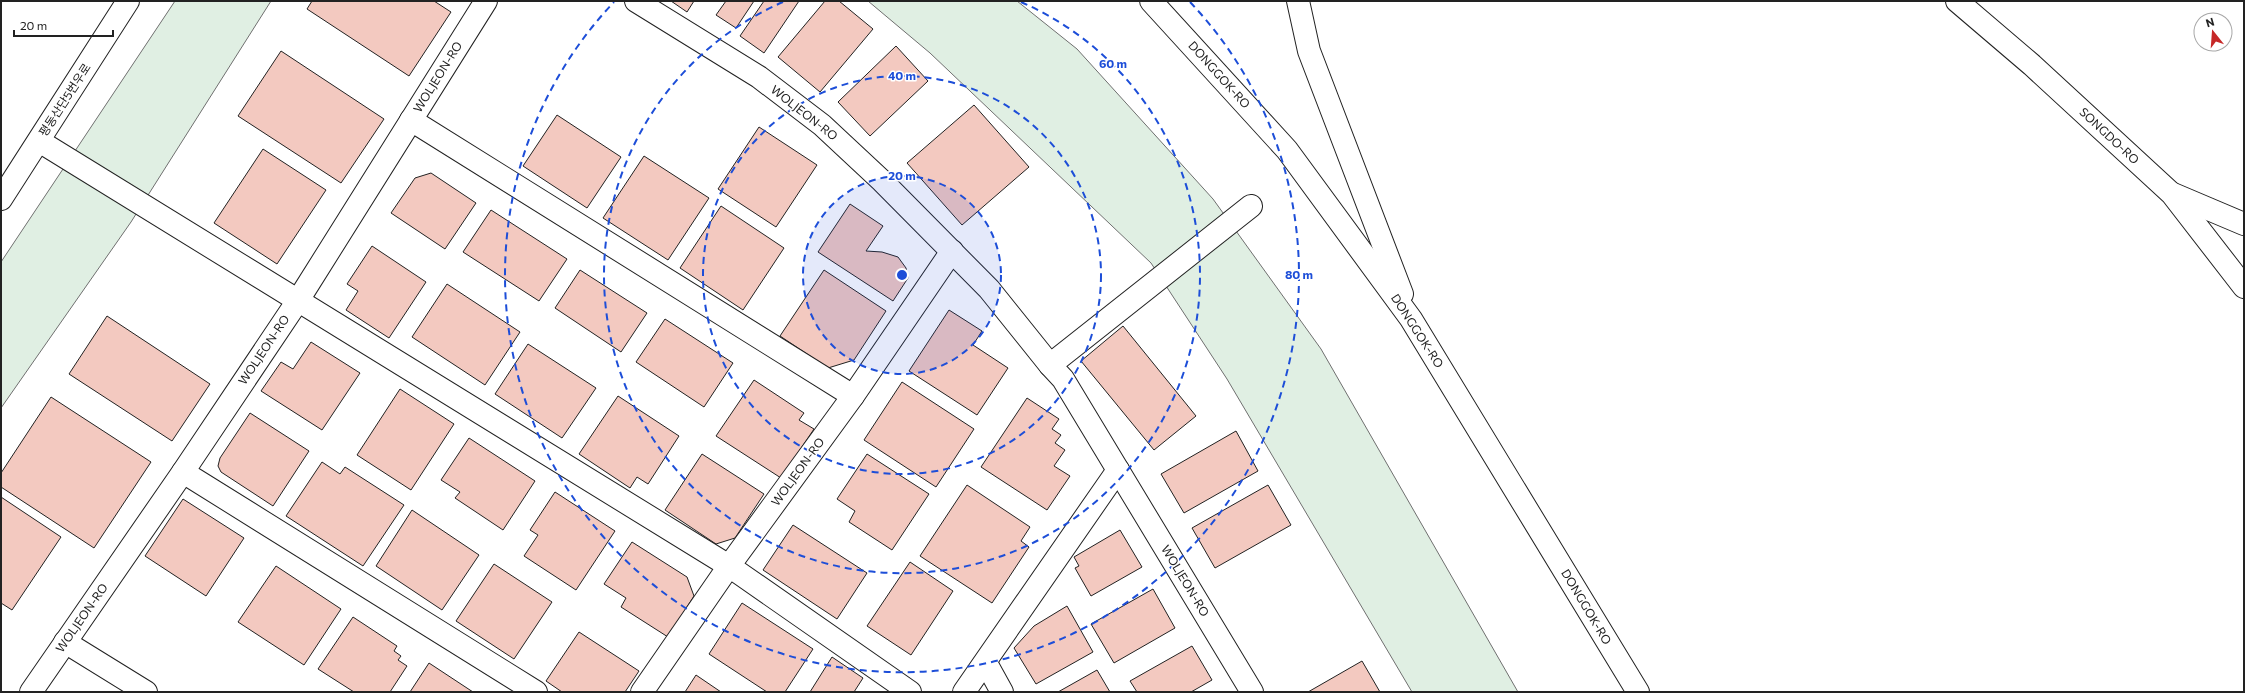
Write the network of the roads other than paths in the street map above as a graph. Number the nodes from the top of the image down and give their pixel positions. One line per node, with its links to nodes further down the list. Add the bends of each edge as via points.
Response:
1 (128, 1): 8 (street, 평동산단5번우로)
2 (486, 1): 7 (street, WOLJEON-RO)
3 (636, 1): 13 (street, WOLJEON-RO, via 759,77 822,125)
4 (1151, 1): 16 (street, DONGGOK-RO, via 1287,150)
5 (1298, 1): 16 (street, via 1309,51)
6 (1957, 1): 9 (street, SONGDO-RO, via 2038,70)
7 (411, 120): 15 (street, WOLJEON-RO); 18 (street)
8 (39, 141): 10 (street, 평동산단5번우로); 15 (street)
9 (2172, 194): 12 (street); 14 (street, SONGDO-RO)
10 (1, 199)
11 (1251, 206): 17 (street)
12 (2244, 224)
13 (952, 251): 17 (street, WOLJEON-RO, via 989,289); 18 (street, WOLJEON-RO)
14 (2244, 287)
15 (297, 302): 20 (street, WOLJEON-RO); 21 (street)
16 (1411, 319): 32 (street, DONGGOK-RO)
17 (1050, 365): 19 (street, WOLJEON-RO, via 1064,379)
18 (853, 396): 21 (street, WOLJEON-RO)
19 (1118, 470): 23 (street); 31 (street, WOLJEON-RO)
20 (183, 472): 22 (street, WOLJEON-RO); 26 (street)
21 (729, 566): 27 (street, WOLJEON-RO); 28 (street)
22 (66, 642): 24 (street, WOLJEON-RO); 25 (street)
23 (986, 664): 29 (street); 30 (street)
24 (31, 692)
25 (146, 692)
26 (536, 692)
27 (642, 692)
28 (910, 692)
29 (964, 692)
30 (1002, 692)
31 (1252, 692)
32 (1638, 692)

